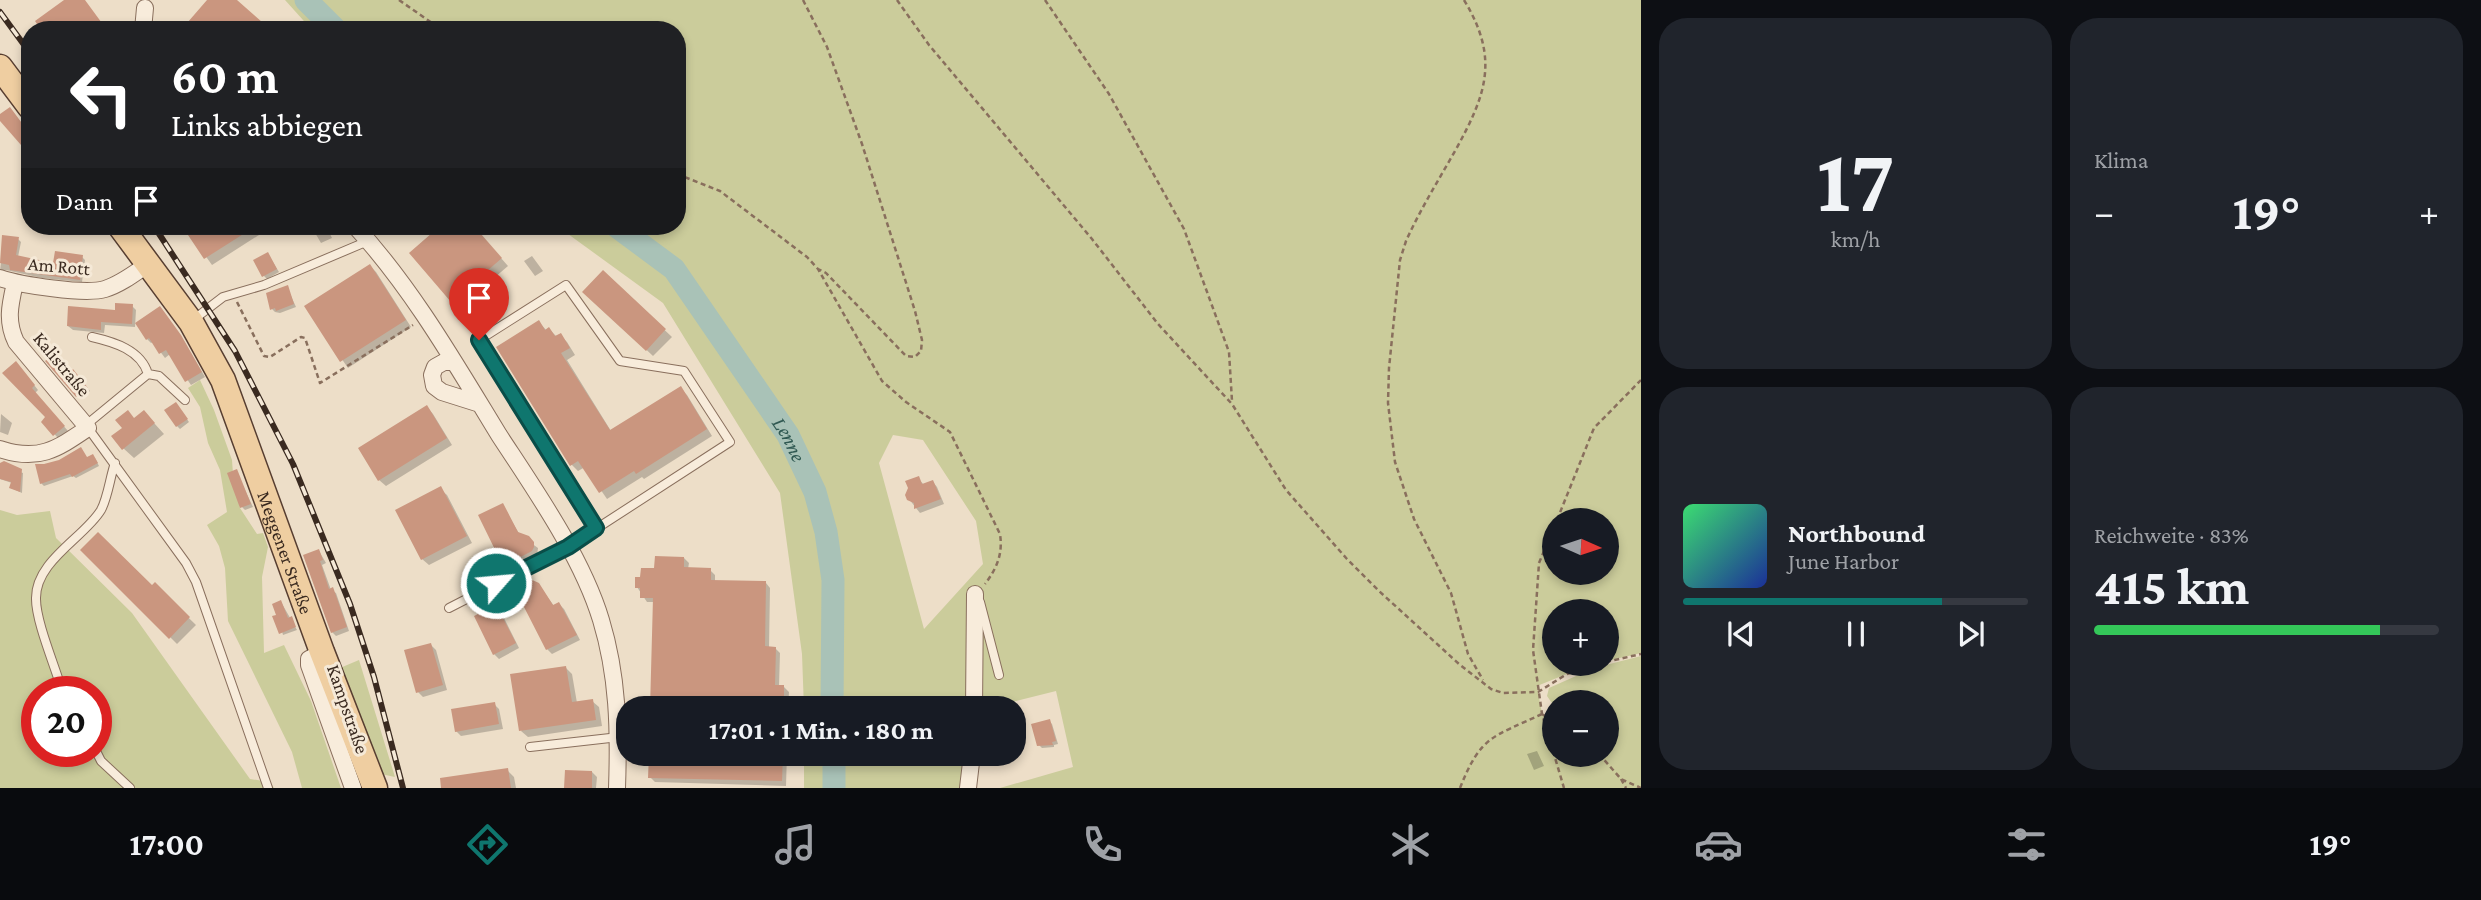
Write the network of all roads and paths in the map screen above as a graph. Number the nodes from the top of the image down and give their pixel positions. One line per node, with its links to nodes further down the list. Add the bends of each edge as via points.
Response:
1 (398, 0): 8 (path)
2 (803, 0): 16 (path, via 827,47 862,144 915,311 921,351 915,357 906,356)
3 (897, 0): 27 (path, via 1158,324)
4 (1045, 0): 27 (path, via 1110,94 1184,229 1229,352)
5 (1464, 0): 43 (path, via 1486,53 1484,86 1472,120 1400,260 1388,403 1402,486 1451,593 1468,654)
6 (145, 8): 7 (street)
7 (144, 21)
8 (429, 21)
9 (0, 67): 10 (main road)
10 (21, 95)
11 (686, 178): 16 (path, via 720,191)
12 (127, 235): 15 (main road, Meggener Straße)
13 (363, 235): 14 (street)
14 (368, 240): 18 (lane); 19 (street)
15 (148, 264): 17 (street, Am Rott, via 103,290); 20 (main road, Meggener Straße)
16 (818, 268): 35 (path, via 882,381 950,432 996,525 1001,542 998,564)
17 (7, 281): 28 (street, Kalistraße, via 13,335)
18 (233, 296): 19 (path, via 264,356 305,338 320,383); 20 (lane, via 223,297)
19 (425, 317): 22 (street)
20 (191, 322): 37 (main road, Meggener Straße, via 223,380)
21 (93, 337): 23 (lane, via 128,349)
22 (454, 362): 26 (street); 26 (street, via 435,367 434,386)
23 (148, 374): 25 (lane, via 159,376); 28 (lane)
24 (1641, 380): 31 (path, via 1594,428)
25 (185, 400)
26 (480, 404): 33 (street)
27 (1232, 404): 43 (path, via 1286,490 1347,559)
28 (87, 426): 29 (street, via 47,452 14,454); 30 (lane)
29 (0, 449)
30 (115, 463): 41 (lane, via 101,509 53,559 36,592); 57 (lane, via 196,582)
31 (1562, 508)
32 (596, 528): 32 (lane, via 730,442 684,371 620,361 566,285 479,340); 33 (lane)
33 (568, 547): 36 (lane); 45 (street, via 587,582 608,643)
34 (1542, 556): 44 (path, via 1533,650)
35 (975, 594): 40 (lane); 46 (street)
36 (449, 608)
37 (322, 652): 58 (street, Kampstraße, via 309,659 309,666); 59 (main road, Meggener Straße)
38 (1641, 654): 39 (path)
39 (1619, 660)
40 (999, 675)
41 (58, 676)
42 (1564, 676): 44 (path)
43 (1484, 683): 44 (path, via 1503,693)
44 (1538, 692): 47 (path)
45 (617, 696)
46 (974, 696)
47 (1542, 714): 62 (path, via 1480,747)
48 (616, 737): 49 (lane)
49 (530, 747)
50 (618, 766): 60 (street)
51 (971, 766): 61 (street)
52 (108, 767): 56 (lane)
53 (1558, 767): 63 (path)
54 (1610, 767): 55 (path)
55 (1621, 779): 64 (path); 65 (path)
56 (130, 788)
57 (268, 788)
58 (353, 788)
59 (375, 788)
60 (617, 788)
61 (968, 788)
62 (1461, 788)
63 (1564, 788)
64 (1626, 788)
65 (1641, 788)

